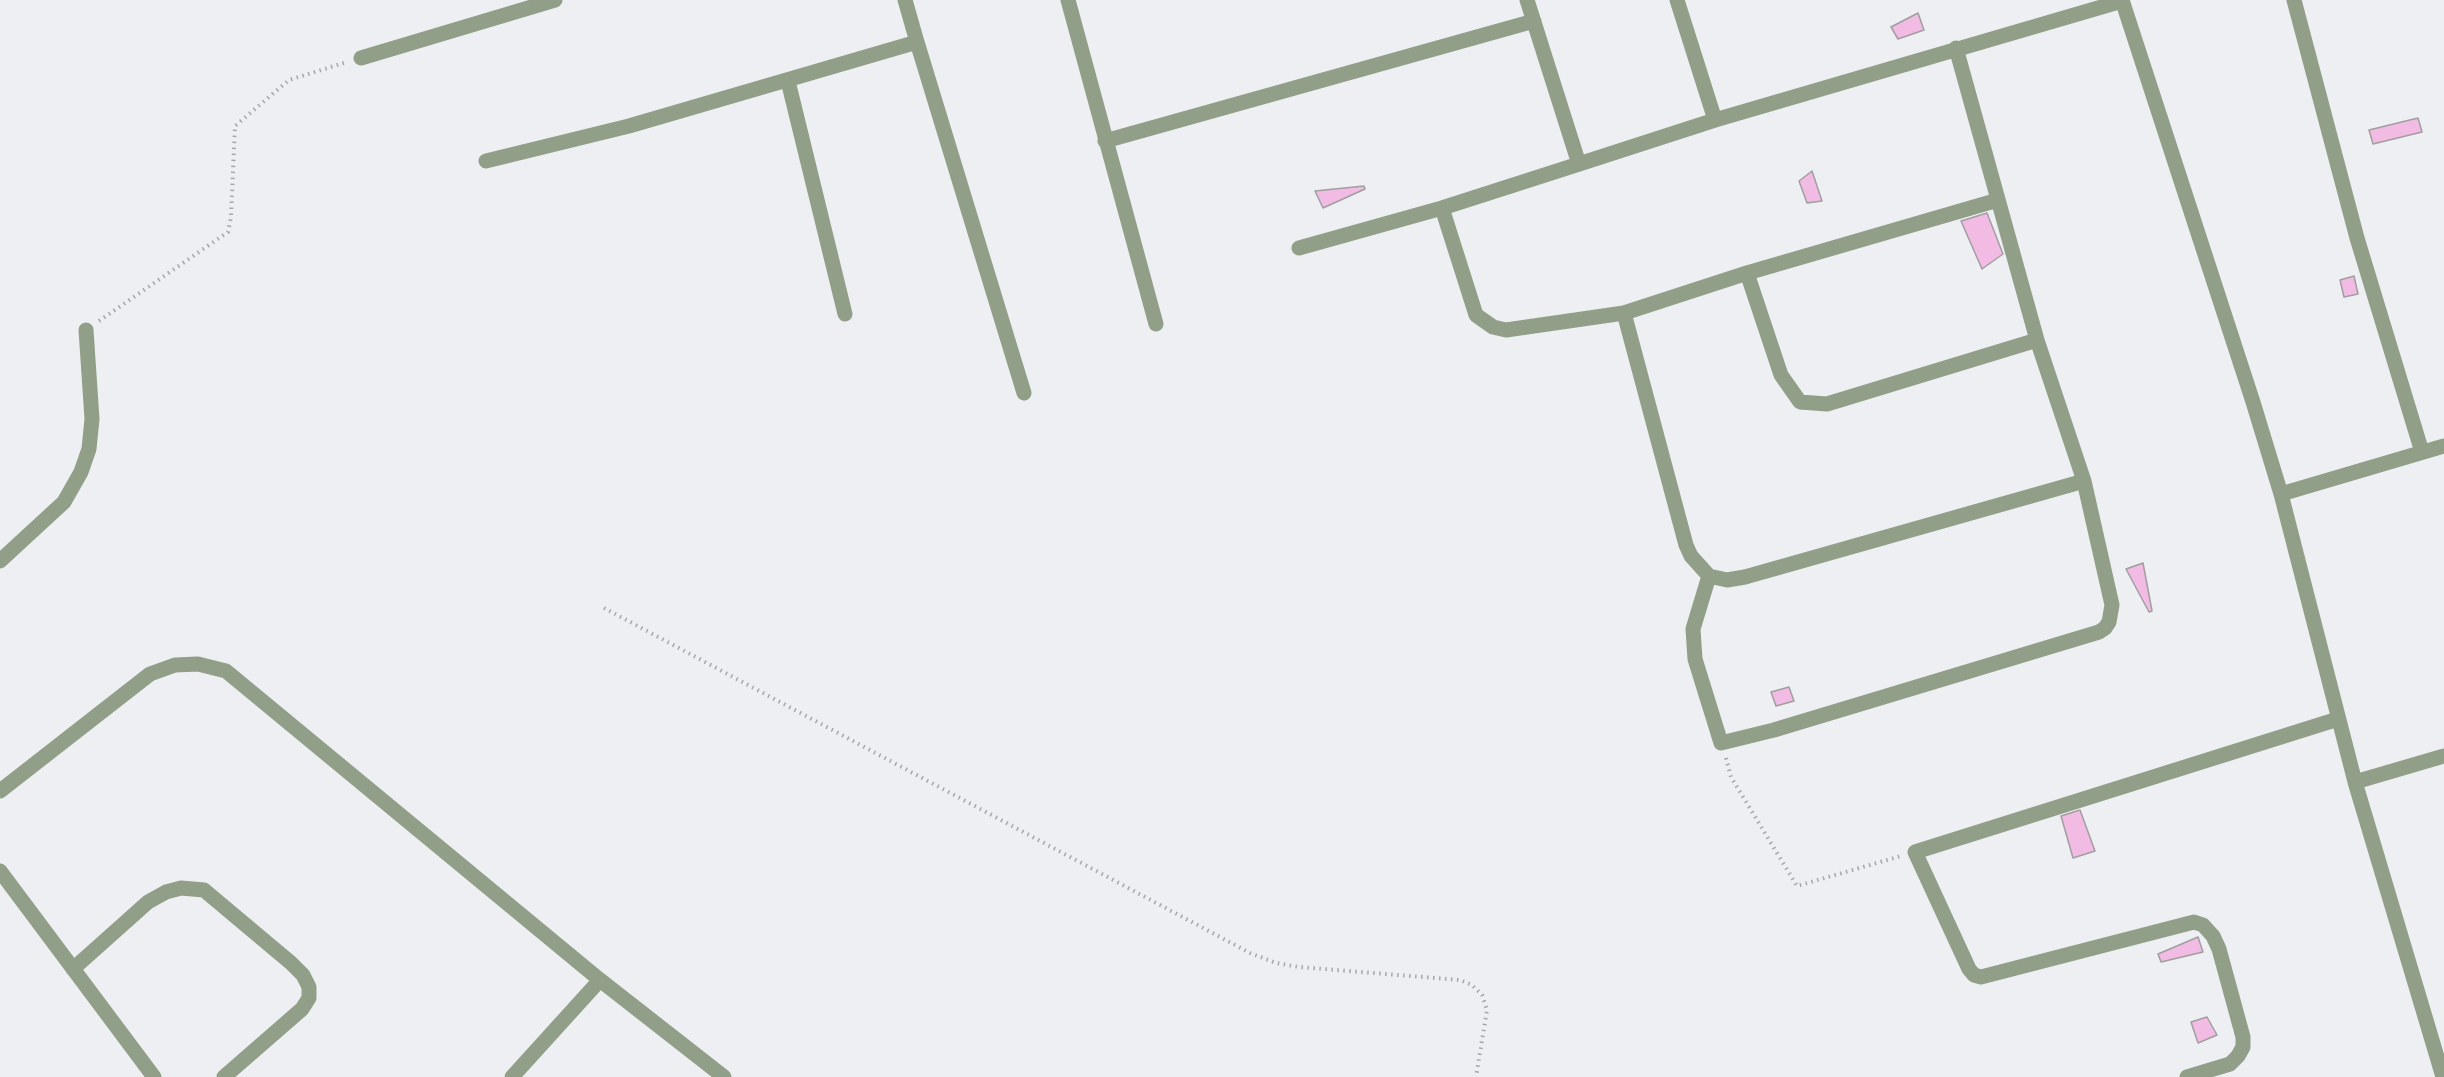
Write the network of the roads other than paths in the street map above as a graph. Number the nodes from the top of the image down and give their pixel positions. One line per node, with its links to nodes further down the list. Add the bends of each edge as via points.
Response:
1 (555, 0): 11 (street)
2 (905, 0): 9 (street)
3 (1070, 0): 14 (street)
4 (1527, 0): 8 (street)
5 (1677, 0): 13 (street)
6 (2122, 0): 10 (street); 30 (street)
7 (2294, 0): 28 (street, via 2357,238)
8 (1534, 21): 14 (street); 16 (street)
9 (917, 42): 12 (street); 26 (street)
10 (1956, 48): 13 (street); 17 (street)
11 (361, 58)
12 (788, 81): 15 (street); 22 (street)
13 (1715, 120): 16 (street)
14 (1105, 141): 23 (street)
15 (486, 161)
16 (1578, 164): 18 (street)
17 (1998, 200): 20 (street); 25 (street)
18 (1442, 208): 19 (street); 21 (street, via 1472,306 1481,321 1506,330)
19 (1299, 248)
20 (1747, 273): 21 (street); 25 (street, via 1782,375 1800,402 1827,404)
21 (1624, 313): 32 (street, via 1686,545)
22 (845, 314)
23 (1156, 324)
24 (86, 330): 31 (street, via 92,419 89,449 81,472 64,502)
25 (2037, 340): 29 (street)
26 (1024, 393)
27 (2444, 446): 28 (street)
28 (2422, 452): 30 (street)
29 (2085, 481): 32 (street, via 1745,577 1727,580); 32 (street, via 2112,605 2105,628 1721,743 1694,649 1693,629)
30 (2281, 494): 33 (street)
31 (0, 561)
32 (1709, 576)
33 (2338, 719): 35 (street); 44 (street, via 1914,852 1969,969 1981,977 2194,922 2203,925 2219,949 2243,1047 2230,1064)
34 (2444, 756): 35 (street)
35 (2355, 782): 45 (street)
36 (0, 791): 39 (street, via 150,674 175,665 198,664 226,671)
37 (0, 870): 38 (street)
38 (73, 969): 40 (street); 41 (street, via 148,902 181,888 204,890 291,963 309,987 309,998 302,1009)
39 (600, 980): 42 (street); 43 (street)
40 (154, 1077)
41 (224, 1077)
42 (512, 1077)
43 (724, 1077)
44 (2187, 1077)
45 (2443, 1077)

